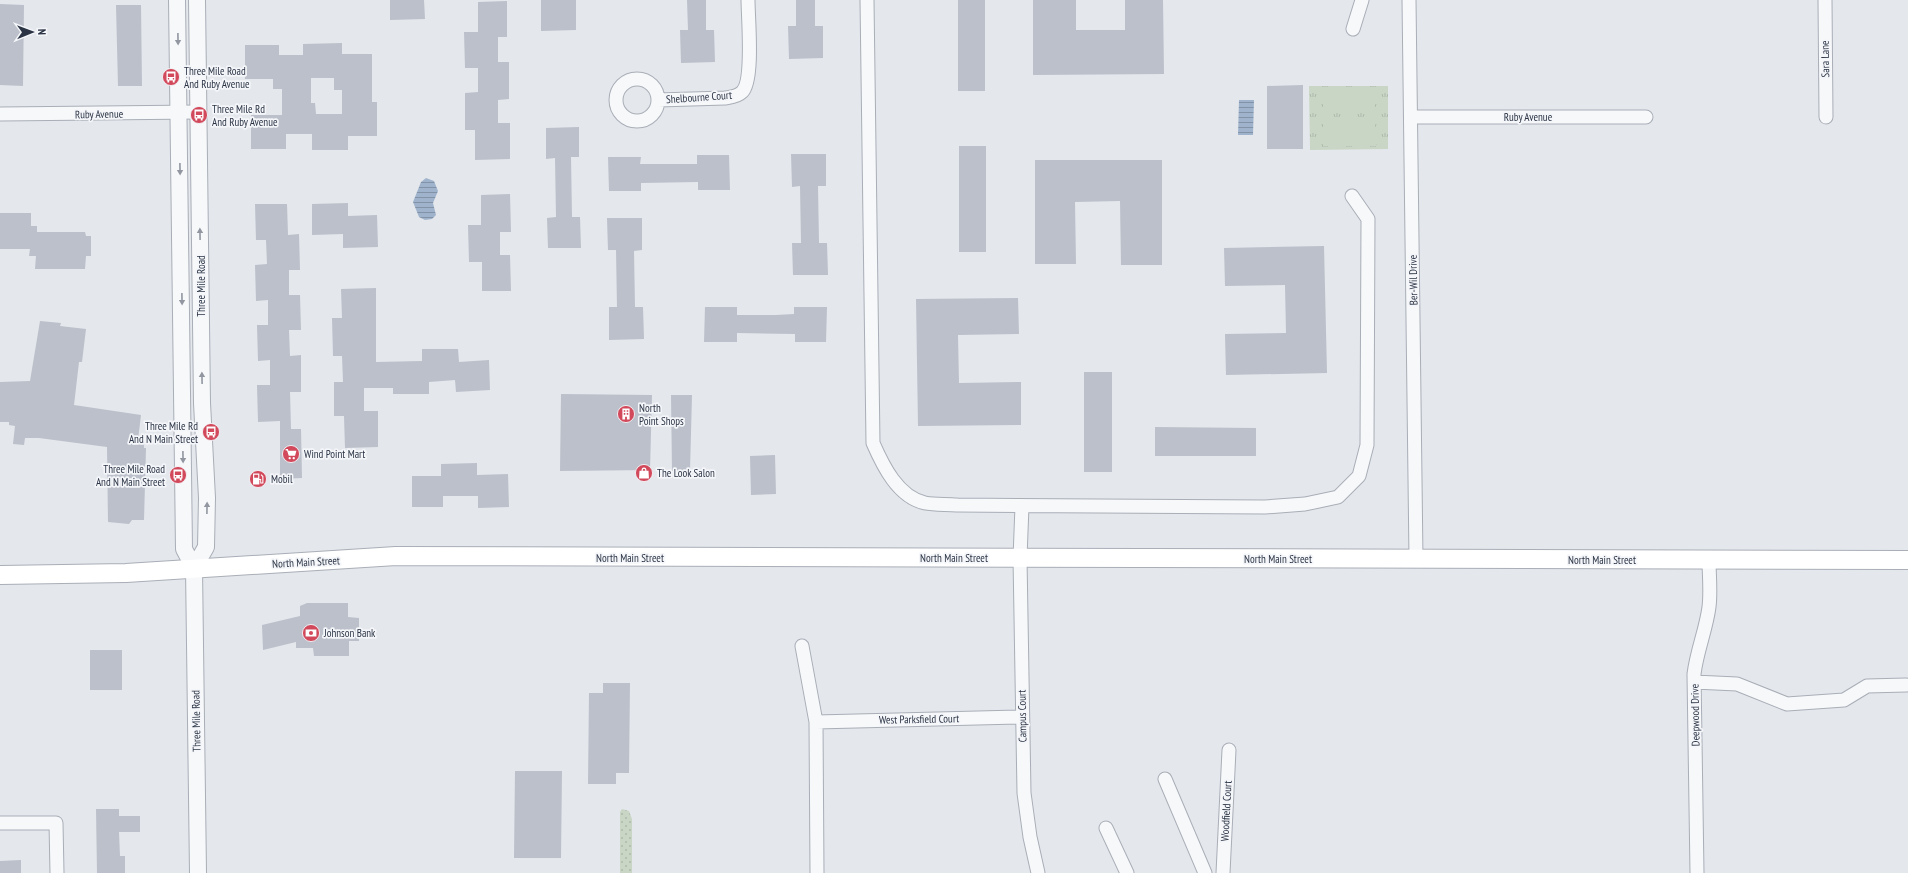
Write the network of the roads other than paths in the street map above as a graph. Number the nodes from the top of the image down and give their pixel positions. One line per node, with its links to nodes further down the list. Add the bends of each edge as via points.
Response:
1 (177, 0): 10 (street, Three Mile Road, one-way to 10)
2 (197, 0): 11 (street, Three Mile Road)
3 (748, 0): 9 (street, Shelbourne Court, via 749,67 743,91 735,97)
4 (867, 0): 17 (street, via 873,443 883,467 902,491 924,502)
5 (1362, 0): 8 (street)
6 (1409, 0): 13 (street, Ber-Wil Drive)
7 (1825, 0): 15 (street, Sara Lane)
8 (1353, 29)
9 (658, 100)
10 (179, 112): 11 (street, Ruby Avenue); 12 (street, Ruby Avenue); 22 (street, Three Mile Road, one-way to 22, via 184,549)
11 (198, 112): 22 (street, Three Mile Road, one-way to 11, via 206,547 207,498 202,403)
12 (0, 114)
13 (1411, 117): 14 (street, Ruby Avenue); 19 (street, Ber-Wil Drive)
14 (1646, 117)
15 (1826, 117)
16 (1352, 196): 17 (street, via 1368,219 1367,445 1359,476 1338,497 1305,504 1265,507)
17 (1022, 506): 18 (street, Campus Court)
18 (1020, 558): 19 (main road, North Main Street); 22 (main road, North Main Street, via 396,556); 27 (street, Campus Court)
19 (1416, 559): 20 (main road, North Main Street)
20 (1709, 560): 21 (main road, North Main Street); 25 (street, Deepwood Drive, via 1709,606 1696,654)
21 (1908, 560)
22 (194, 568): 23 (main road, North Main Street, via 126,574); 34 (street, Three Mile Road)
23 (0, 575)
24 (802, 646): 28 (street)
25 (1694, 682): 26 (street, via 1737,684 1787,704 1844,700 1867,686); 40 (street, Deepwood Drive)
26 (1906, 685)
27 (1022, 717): 28 (street, West Parksfield Court); 36 (street, Campus Court, via 1024,793)
28 (816, 722): 35 (street)
29 (1230, 750): 39 (street, Woodfield Court)
30 (1165, 779): 38 (street)
31 (0, 823): 33 (street, via 56,822)
32 (1106, 828): 37 (street)
33 (57, 873)
34 (198, 873)
35 (817, 873)
36 (1038, 873)
37 (1127, 873)
38 (1205, 873)
39 (1223, 873)
40 (1697, 873)

